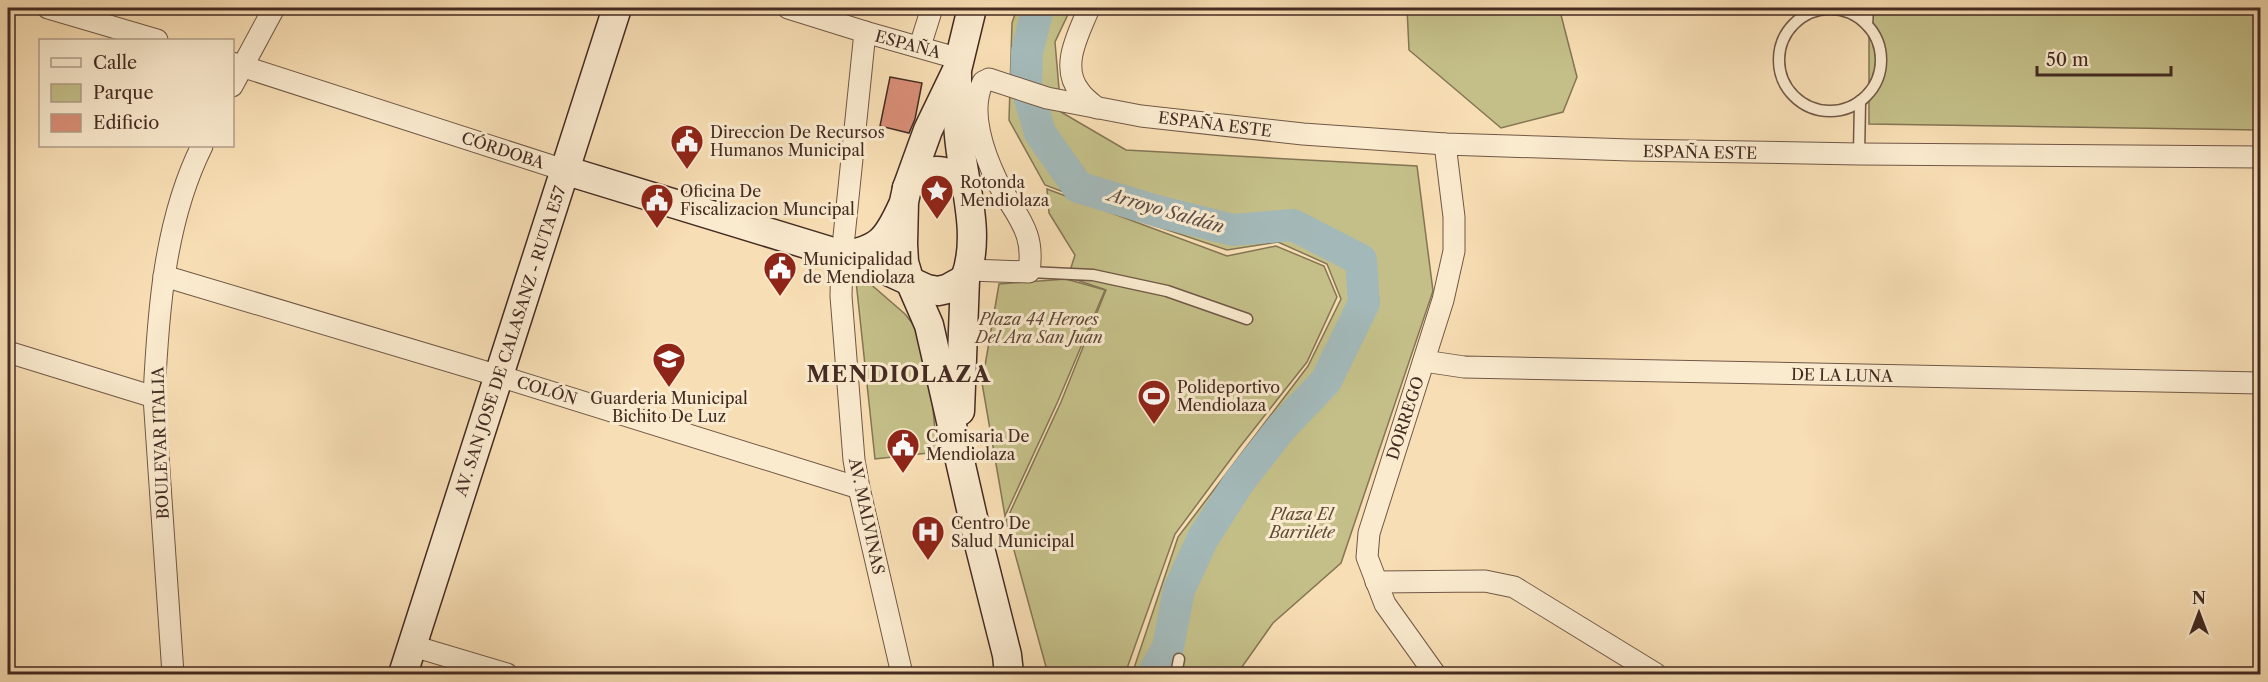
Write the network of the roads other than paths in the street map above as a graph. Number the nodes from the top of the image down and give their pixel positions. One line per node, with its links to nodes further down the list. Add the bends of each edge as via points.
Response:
1 (48, 8): 11 (street)
2 (274, 8): 13 (street)
3 (617, 8): 21 (main road, AV. SAN JOSE DE CALASANZ - RUTA E57)
4 (788, 8): 10 (street, ESPAÑA)
5 (932, 8): 12 (street)
6 (972, 8): 14 (main road)
7 (1089, 8): 16 (street, via 1072,53 1070,74 1079,91)
8 (1868, 8): 9 (lane)
9 (1867, 25): 15 (lane, via 1879,47 1881,64 1872,88); 15 (lane, via 1846,11 1813,11 1792,25 1779,55 1786,87 1804,104 1820,110 1837,110)
10 (866, 32): 12 (street, ESPAÑA); 24 (street, AV. MALVINAS)
11 (154, 39)
12 (920, 46): 14 (street, ESPAÑA)
13 (237, 65): 21 (street, CÓRDOBA)
14 (959, 65): 22 (main road, via 958,124); 23 (main road, via 928,130)
15 (1860, 100): 19 (lane)
16 (1097, 109): 17 (street, ESPAÑA ESTE, via 1303,134); 25 (street, ESPAÑA ESTE, via 1047,98 996,80 983,82 977,99 978,119 987,158 1027,233)
17 (1445, 144): 19 (street, ESPAÑA ESTE); 31 (street, DORREGO, via 1454,251)
18 (202, 147): 27 (street, BOULEVAR ITALIA, via 181,202)
19 (1859, 154): 20 (street, ESPAÑA ESTE)
20 (2260, 157)
21 (564, 170): 24 (main road, CÓRDOBA); 32 (main road, AV. SAN JOSE DE CALASANZ - RUTA E57)
22 (967, 184): 23 (main road, via 948,172 925,172 916,177); 26 (main road, via 971,207)
23 (906, 195): 24 (main road, via 884,240 862,253); 28 (main road, via 903,244)
24 (842, 256): 28 (main road, CÓRDOBA); 36 (street, AV. MALVINAS, via 841,296)
25 (1029, 272): 26 (street); 29 (lane, via 1093,275 1146,286)
26 (967, 274): 28 (main road, via 956,286 938,291); 35 (main road)
27 (165, 276): 32 (street, COLÓN); 34 (street, BOULEVAR ITALIA)
28 (909, 279): 35 (main road, via 929,325)
29 (1247, 319)
30 (8, 352): 34 (street)
31 (1424, 361): 33 (street, DE LA LUNA, via 1464,367); 37 (street, DORREGO, via 1369,533 1367,557)
32 (499, 376): 36 (street, COLÓN); 38 (main road, AV. SAN JOSE DE CALASANZ - RUTA E57)
33 (2260, 383)
34 (154, 397): 41 (street, BOULEVAR ITALIA)
35 (960, 458): 40 (main road)
36 (859, 488): 44 (street, AV. MALVINAS)
37 (1376, 582): 46 (street, DORREGO, via 1385,604); 47 (street, via 1485,581 1514,587)
38 (413, 646): 42 (main road, AV. SAN JOSE DE CALASANZ - RUTA E57); 43 (street)
39 (1179, 659): 45 (lane)
40 (1011, 668)
41 (173, 675)
42 (404, 675)
43 (507, 675)
44 (902, 675)
45 (1176, 675)
46 (1435, 675)
47 (1656, 675)

